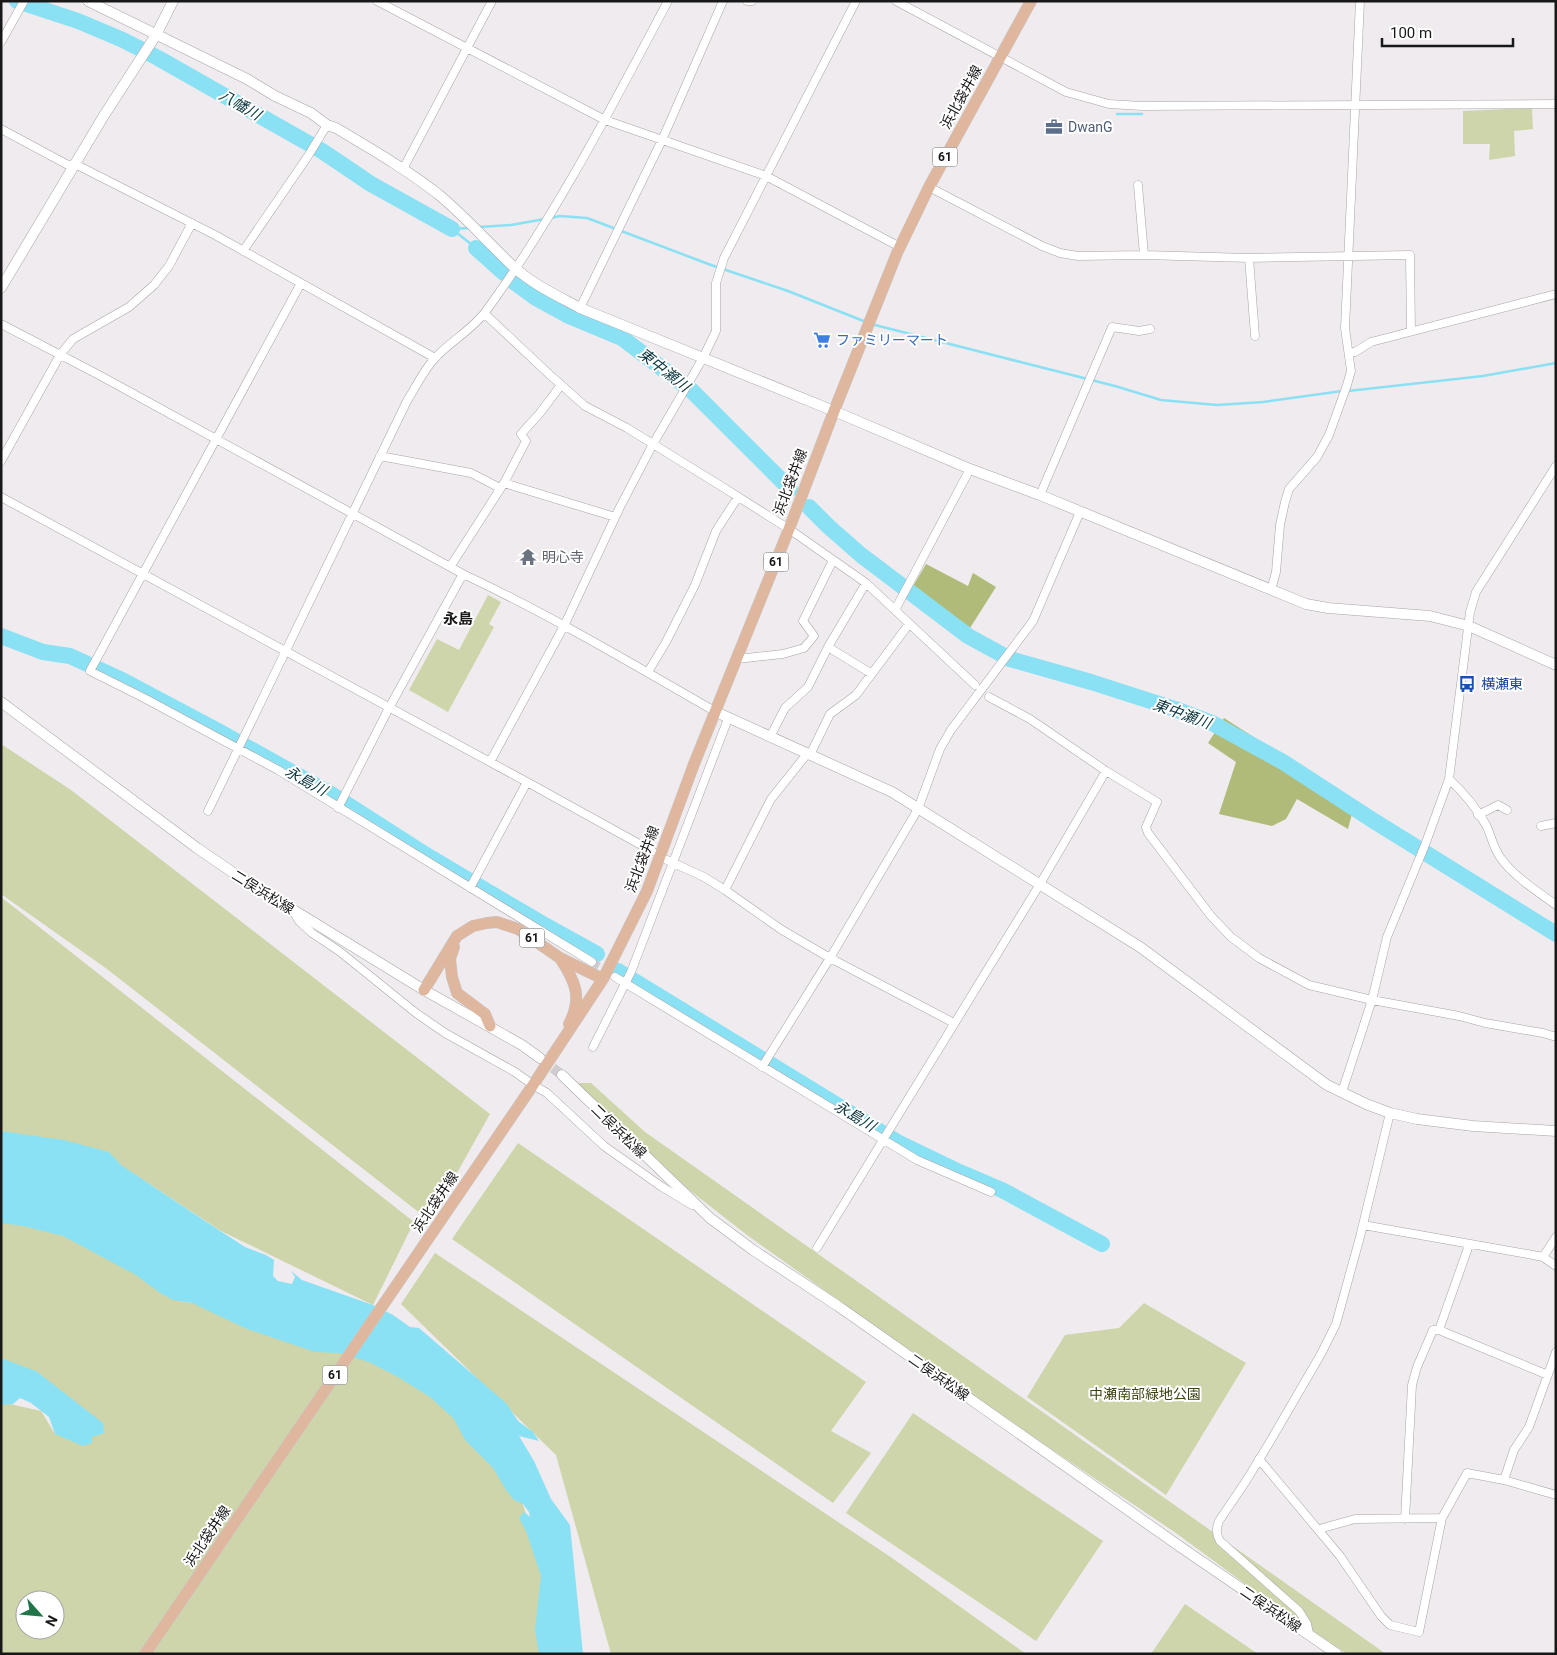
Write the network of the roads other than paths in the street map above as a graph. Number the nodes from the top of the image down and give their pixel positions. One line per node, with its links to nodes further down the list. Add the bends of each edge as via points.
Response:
1 (24, 1): 15 (street)
2 (88, 1): 14 (street)
3 (173, 1): 14 (street)
4 (377, 1): 16 (street)
5 (492, 1): 16 (street)
6 (668, 1): 20 (street)
7 (723, 1): 23 (street)
8 (747, 1): 13 (street)
9 (856, 1): 26 (street)
10 (896, 1): 17 (street)
11 (1031, 1): 17 (main road, 浜北袋井線 / 61)
12 (1360, 1): 19 (street)
13 (752, 2)
14 (156, 35): 21 (street, via 311,113); 24 (street)
15 (1, 42)
16 (467, 48): 20 (street); 25 (street)
17 (1000, 57): 19 (street, via 1066,92 1108,104); 28 (main road, 浜北袋井線 / 61)
18 (1556, 104): 19 (street)
19 (1356, 106): 33 (street)
20 (605, 120): 23 (street); 35 (street)
21 (327, 126): 25 (street, via 336,128); 31 (street)
22 (1, 129): 24 (street, via 68,165)
23 (662, 140): 26 (street); 39 (street)
24 (75, 164): 29 (street); 37 (street)
25 (403, 169): 35 (street, via 439,195)
26 (766, 176): 30 (street); 48 (street, via 741,222 719,274 716,283 716,331)
27 (1138, 185): 32 (street)
28 (929, 187): 30 (main road, 浜北袋井線 / 61); 32 (street, via 1060,253 1078,256)
29 (192, 223): 31 (street); 46 (street, via 169,266 154,285 129,308 72,339)
30 (900, 247): 50 (main road, 浜北袋井線 / 61)
31 (243, 251): 36 (street)
32 (1144, 255): 34 (street)
33 (1348, 256): 34 (street); 43 (street, via 1410,255); 45 (street, via 1345,328)
34 (1249, 258): 44 (street)
35 (516, 268): 39 (street, via 548,291); 40 (street)
36 (301, 283): 47 (street); 51 (street)
37 (1, 288)
38 (1556, 294): 43 (street)
39 (580, 308): 48 (street)
40 (485, 314): 47 (street); 49 (street)
41 (1, 324): 46 (street)
42 (1150, 330): 58 (street, via 1112,327)
43 (1411, 331): 45 (street, via 1371,342)
44 (1255, 336)
45 (1350, 353): 70 (street, via 1351,371 1329,435 1316,457 1289,489 1280,525)
46 (60, 355): 51 (street); 54 (street)
47 (435, 358): 53 (street, via 407,401)
48 (703, 358): 50 (street); 52 (street)
49 (561, 386): 52 (street, via 585,406); 57 (street, via 521,434 526,441)
50 (834, 411): 56 (street); 64 (main road, 浜北袋井線 / 61)
51 (216, 439): 62 (street); 67 (street)
52 (652, 444): 59 (street); 63 (street)
53 (380, 456): 57 (street, via 471,473); 62 (street)
54 (1, 461)
55 (1556, 466): 74 (street, via 1476,592)
56 (970, 469): 58 (street); 71 (street)
57 (502, 486): 63 (street); 66 (street)
58 (1040, 495): 61 (street)
59 (738, 496): 64 (street); 79 (street, via 716,531 695,586)
60 (1, 497): 67 (street)
61 (1080, 512): 70 (street); 95 (street, via 1033,621 940,749)
62 (352, 513): 66 (street); 76 (street)
63 (615, 516): 73 (street)
64 (789, 529): 65 (street); 77 (main road, 浜北袋井線 / 61)
65 (833, 560): 69 (street); 77 (street, via 803,620 814,636 804,648 783,654)
66 (450, 567): 68 (street)
67 (143, 574): 76 (street); 88 (street, via 90,671)
68 (463, 574): 73 (street); 84 (street)
69 (866, 583): 71 (street); 75 (street)
70 (1271, 590): 74 (street, via 1306,604 1328,608 1430,616)
71 (895, 610): 72 (street)
72 (909, 624): 80 (street); 81 (street)
73 (564, 626): 79 (street); 90 (street)
74 (1469, 626): 78 (street); 92 (street)
75 (828, 647): 80 (street); 87 (street, via 808,687 785,708)
76 (284, 652): 84 (street); 88 (street)
77 (737, 659): 85 (main road, 浜北袋井線 / 61)
78 (1556, 665)
79 (648, 672): 85 (street)
80 (872, 674): 89 (street, via 856,695 830,714)
81 (974, 685)
82 (989, 698): 91 (street, via 1030,719)
83 (1, 702): 107 (street, 二俣浜松線, via 197,848)
84 (389, 708): 90 (street); 94 (street)
85 (716, 712): 86 (street); 113 (main road, 浜北袋井線 / 61, via 647,890)
86 (728, 719): 87 (street); 102 (street)
87 (770, 737): 89 (street)
88 (237, 749): 94 (street); 97 (street)
89 (808, 755): 95 (street, via 892,792); 105 (street, via 771,799)
90 (490, 762): 93 (street)
91 (1106, 770): 103 (street); 116 (street, via 1157,802 1146,827 1148,833 1210,916 1231,937 1259,958 1309,985)
92 (1449, 779): 98 (street); 116 (street, via 1387,937)
93 (527, 782): 101 (street); 104 (street)
94 (338, 807): 104 (street)
95 (918, 808): 103 (street); 110 (street)
96 (1508, 810): 98 (street, via 1498,805)
97 (208, 811)
98 (1478, 814): 106 (street, via 1508,867)
99 (1556, 823): 100 (street)
100 (1541, 826)
101 (652, 852)
102 (670, 861): 105 (street); 114 (street)
103 (1040, 884): 117 (street); 126 (street, via 1140,946 1327,1085)
104 (470, 888): 111 (street)
105 (725, 890): 110 (street, via 782,930)
106 (1556, 905)
107 (293, 911): 115 (street, 二俣浜松線); 125 (street, via 312,933 416,1013)
108 (457, 936): 109 (main road, 61, via 472,926 497,922 518,929); 115 (main road); 118 (main road, via 450,959 457,993 485,1014)
109 (560, 958): 113 (main road, 61); 121 (main road, via 575,984 577,998 572,1019)
110 (830, 958): 117 (street); 123 (street)
111 (592, 962)
112 (615, 977): 114 (street)
113 (603, 979): 121 (main road, 浜北袋井線 / 61)
114 (625, 983): 120 (street); 123 (street)
115 (424, 990): 118 (street, 二俣浜松線)
116 (1372, 1000): 119 (street); 126 (street)
117 (954, 1024): 129 (street)
118 (490, 1026): 122 (street, 二俣浜松線)
119 (1556, 1037)
120 (593, 1047)
121 (556, 1050): 125 (main road, 浜北袋井線 / 61)
122 (540, 1058)
123 (764, 1064): 129 (street)
124 (562, 1075): 131 (street, 二俣浜松線)
125 (533, 1085): 131 (street, via 547,1093 604,1146); 148 (main road, 浜北袋井線 / 61)
126 (1342, 1092): 127 (street)
127 (1390, 1113): 128 (street, via 1442,1123); 132 (street)
128 (1556, 1131)
129 (883, 1140): 130 (street, via 917,1160); 135 (street)
130 (991, 1192)
131 (700, 1210): 147 (street, 二俣浜松線, via 753,1250)
132 (1363, 1225): 134 (street); 141 (street, via 1336,1324)
133 (1556, 1237): 136 (street)
134 (1469, 1244): 136 (street); 138 (street)
135 (817, 1248)
136 (1543, 1257): 137 (street)
137 (1556, 1266)
138 (1439, 1330): 140 (street); 145 (street, via 1433,1330 1412,1385)
139 (1556, 1352): 140 (street)
140 (1548, 1375): 142 (street, via 1529,1428 1514,1450)
141 (1259, 1459): 146 (street); 147 (street, via 1219,1520 1216,1534 1227,1549 1299,1611 1308,1624)
142 (1504, 1480): 143 (street); 144 (street, via 1467,1473)
143 (1556, 1495)
144 (1442, 1518): 145 (street); 146 (street, via 1420,1632 1390,1625 1381,1616)
145 (1405, 1519): 146 (street, via 1355,1519)
146 (1319, 1530)
147 (1309, 1634): 149 (street, 二俣浜松線)
148 (144, 1654)
149 (1337, 1654)

